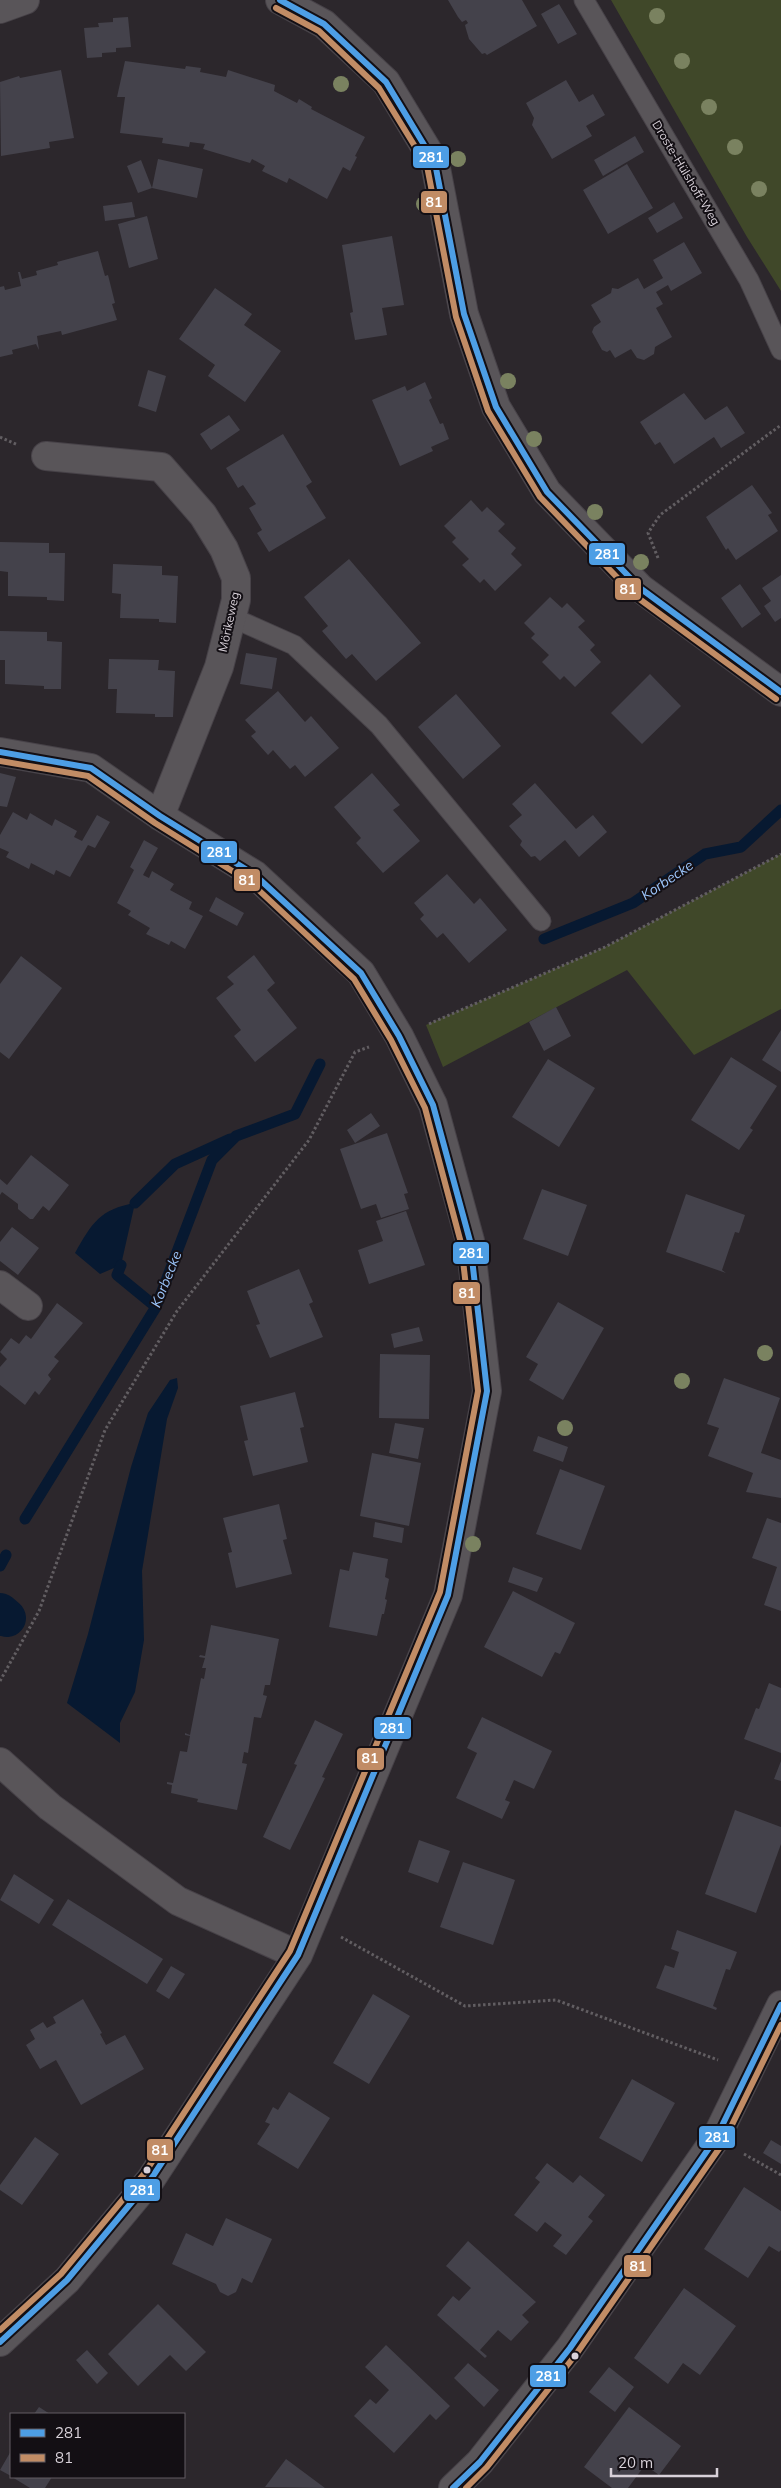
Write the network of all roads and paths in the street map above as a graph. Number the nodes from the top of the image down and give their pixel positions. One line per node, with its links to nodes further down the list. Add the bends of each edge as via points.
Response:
1 (25, 0): 4 (street)
2 (280, 0): 8 (street, via 324,24 391,90 435,163 464,314 496,407 547,492)
3 (584, 0): 5 (lane, Droste-Hülshoff-Weg, via 749,280)
4 (0, 9)
5 (781, 350)
6 (781, 425): 8 (path, via 660,515 648,533 666,579)
7 (46, 456): 9 (street, Mörikeweg, via 161,467 203,515 224,549 236,578 236,600)
8 (640, 588): 10 (street)
9 (231, 617): 12 (street, Mörikeweg, via 219,667); 14 (lane, via 294,645 379,725)
10 (781, 692)
11 (0, 752): 12 (street, via 91,768)
12 (160, 816): 15 (street, via 255,875 361,973)
13 (781, 854): 15 (path, via 605,946)
14 (541, 922)
15 (399, 1036): 18 (path, via 355,1052 309,1140 177,1311 105,1430 39,1611); 20 (street, via 433,1105 470,1241 487,1391 448,1595)
16 (0, 1285): 17 (street)
17 (28, 1306)
18 (0, 1681)
19 (0, 1762): 21 (street, via 50,1807 178,1900)
20 (312, 1921): 21 (street); 23 (path, via 465,2006 556,2000)
21 (298, 1955): 26 (street, via 151,2179 67,2280)
22 (781, 2005): 23 (street)
23 (750, 2071): 24 (street)
24 (716, 2138): 25 (path); 27 (street, via 570,2348 480,2462)
25 (781, 2175)
26 (0, 2342)
27 (452, 2488)

